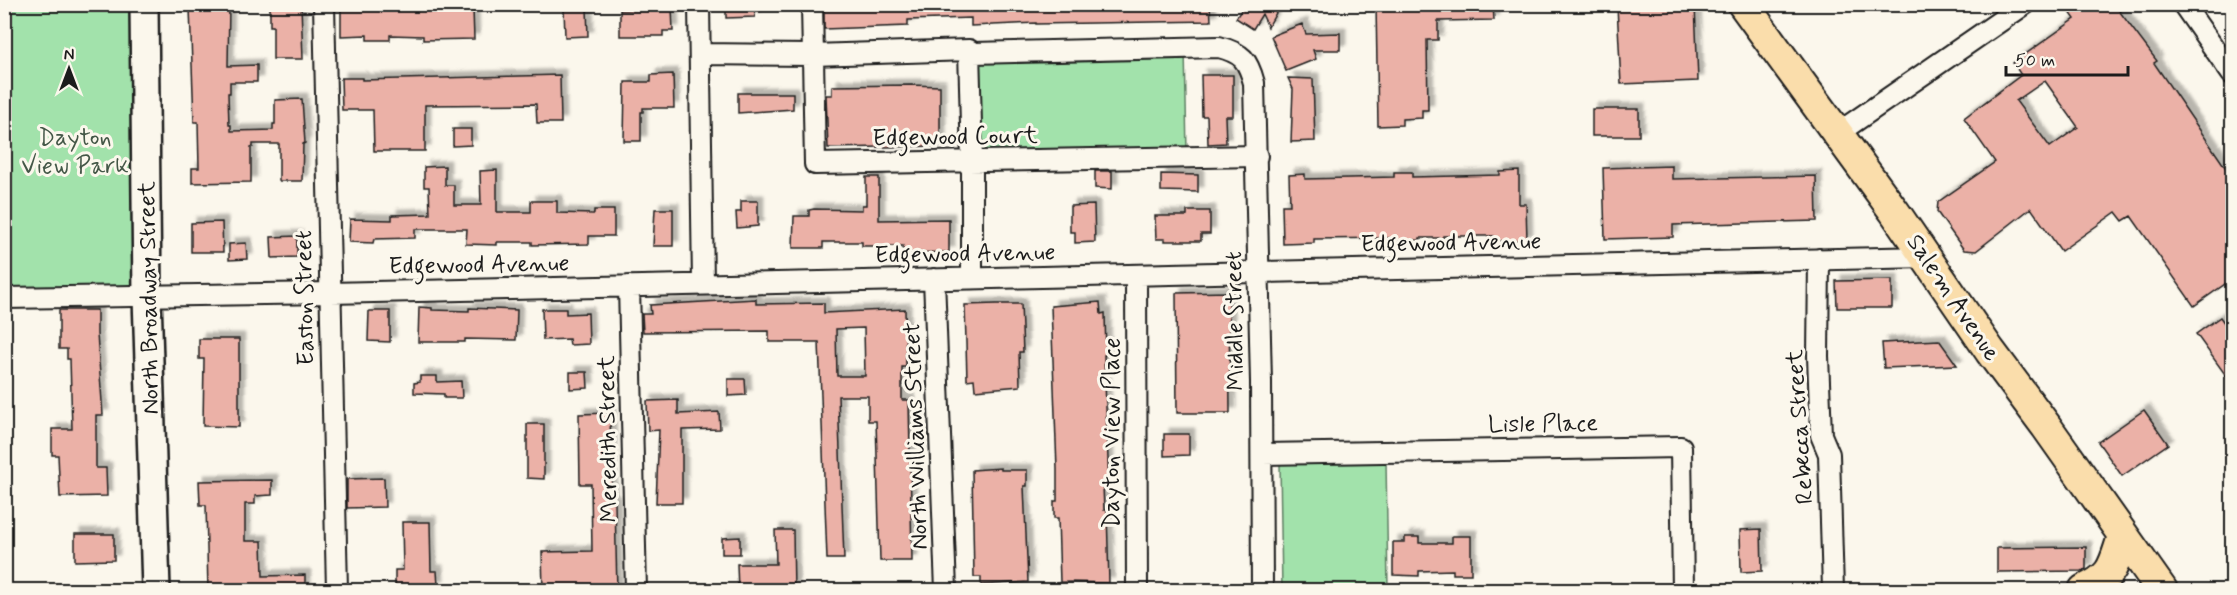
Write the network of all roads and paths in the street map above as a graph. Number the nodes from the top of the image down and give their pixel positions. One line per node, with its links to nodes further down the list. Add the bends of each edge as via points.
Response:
1 (144, 4): 24 (street, North Broadway Street)
2 (324, 4): 23 (street, Easton Street)
3 (699, 4): 9 (street)
4 (812, 4): 10 (street, Edgewood Court)
5 (1743, 4): 12 (main road, Salem Avenue)
6 (2025, 4): 12 (street)
7 (2183, 4): 11 (street)
8 (969, 51): 10 (street); 13 (street, Middle Street, via 1219,47 1240,54 1250,67 1254,83); 14 (street)
9 (700, 54): 10 (street); 21 (street)
10 (813, 55): 14 (street, Edgewood Court, via 815,164)
11 (2232, 74)
12 (1838, 133): 15 (main road, Salem Avenue)
13 (1257, 156): 14 (street, Edgewood Court); 17 (street, Middle Street)
14 (972, 162): 19 (street)
15 (1927, 257): 16 (street, Edgewood Avenue); 27 (main road, Salem Avenue)
16 (1819, 259): 17 (street, Edgewood Avenue); 35 (street, Rebecca Street, via 1821,435 1829,454)
17 (1257, 272): 18 (street, Edgewood Avenue); 26 (street, Middle Street)
18 (1136, 275): 19 (street, Edgewood Avenue); 32 (street, Dayton View Place)
19 (972, 278): 20 (street, Edgewood Avenue)
20 (934, 279): 21 (street, Edgewood Avenue); 31 (street, North Williams Street)
21 (703, 284): 22 (street, Edgewood Avenue)
22 (629, 286): 23 (street, Edgewood Avenue); 30 (street, Meredith Street)
23 (330, 293): 24 (street, Edgewood Avenue); 29 (street, Easton Street)
24 (147, 296): 25 (street, Edgewood Avenue); 28 (street, North Broadway Street)
25 (4, 298)
26 (1262, 454): 33 (street, Middle Street); 34 (street, Lisle Place, via 1681,447)
27 (2123, 537): 36 (main road, via 2113,569); 37 (main road, Salem Avenue)
28 (156, 591)
29 (337, 591)
30 (636, 591)
31 (946, 591)
32 (1137, 591)
33 (1262, 591)
34 (1683, 591)
35 (1833, 591)
36 (2085, 591)
37 (2162, 591)

